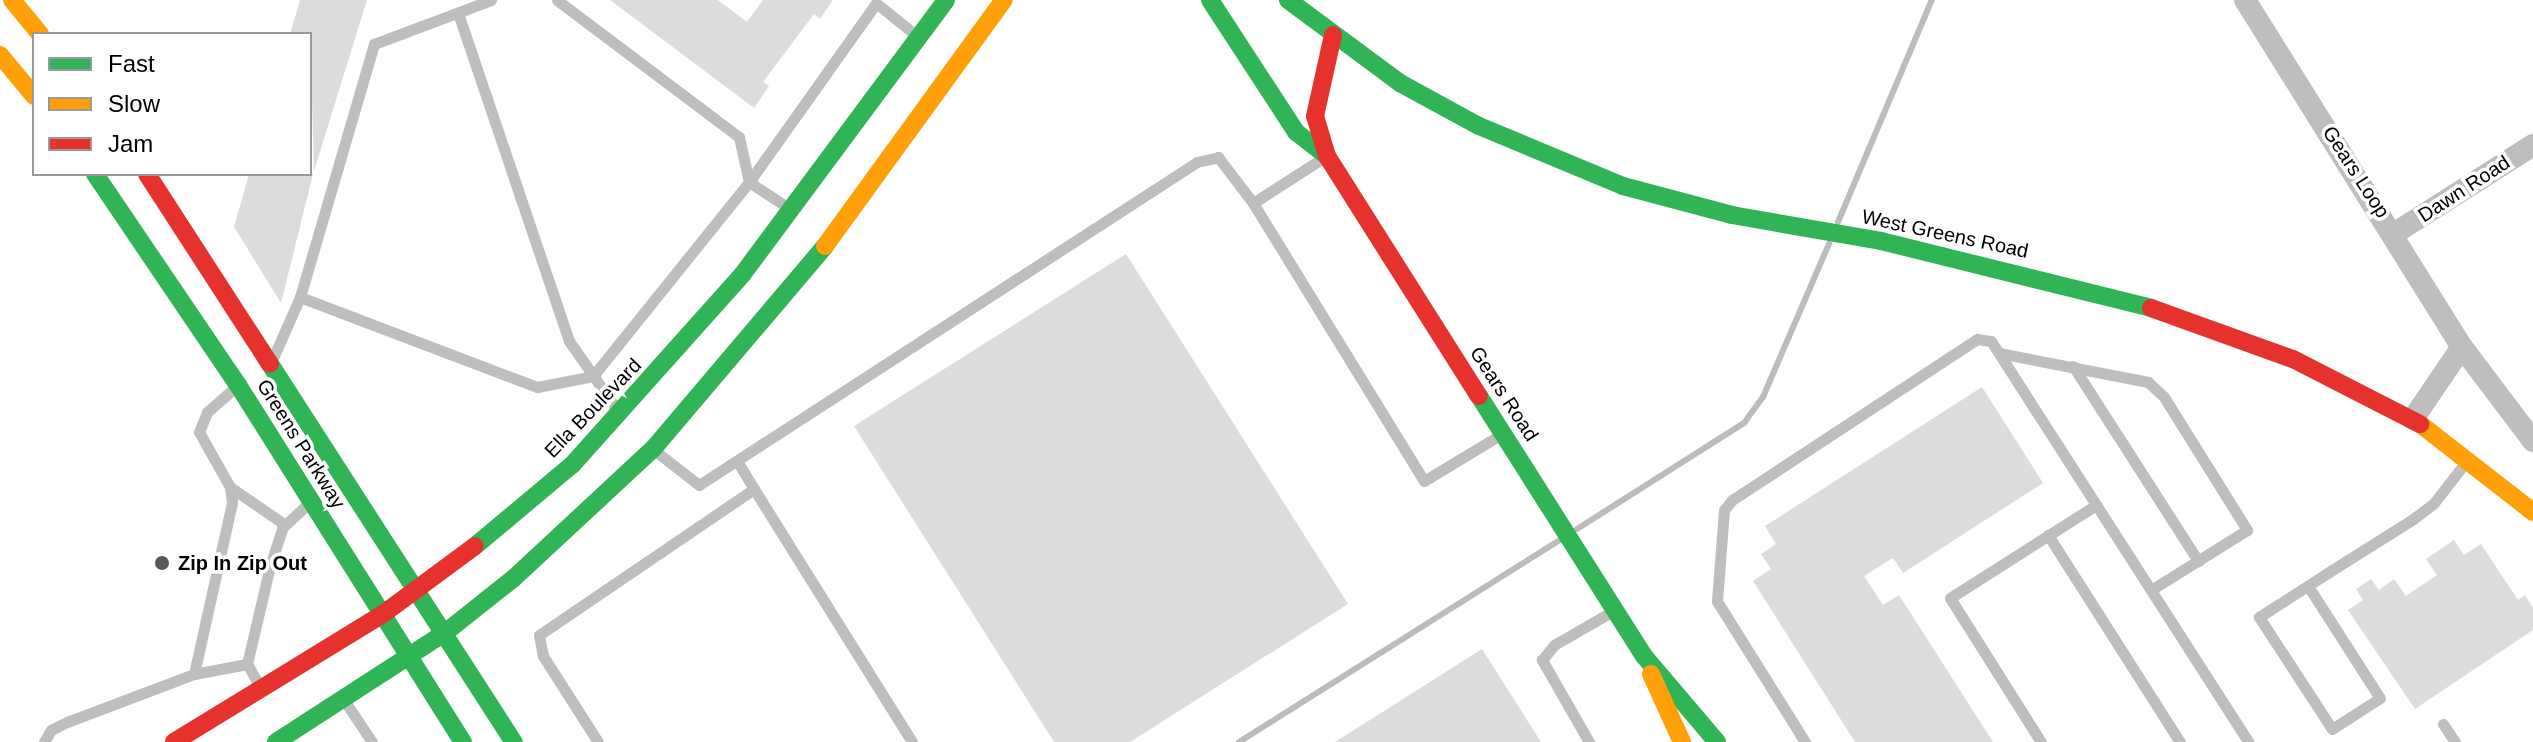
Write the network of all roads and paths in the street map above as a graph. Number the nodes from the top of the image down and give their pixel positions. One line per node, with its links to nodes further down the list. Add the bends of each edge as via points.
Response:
1 (12, 0): 12 (main road)
2 (491, 0): 10 (lane)
3 (557, 0): 21 (lane, via 739,137)
4 (946, 0): 14 (main road, Ella Boulevard)
5 (959, 0): 11 (main road)
6 (1004, 0): 11 (main road, Ella Boulevard)
7 (1210, 0): 18 (main road, Gears Road, via 1296,132)
8 (1288, 0): 13 (main road)
9 (2245, 0): 24 (street, Gears Loop)
10 (458, 13): 26 (lane, via 374,44); 31 (lane, via 569,341)
11 (985, 19): 25 (main road, Ella Boulevard)
12 (38, 32)
13 (1333, 35): 18 (main road, Gears Road, via 1315,116); 33 (main road, West Greens Road, via 1400,83 1559,161 1637,189 2117,296 2219,329 2340,380)
14 (917, 37): 21 (lane, via 876,3); 23 (main road, Ella Boulevard)
15 (0, 55): 16 (main road)
16 (32, 94)
17 (2533, 145): 24 (street, Dawn Road)
18 (1327, 156): 22 (lane); 35 (main road, Gears Road)
19 (96, 176): 32 (main road, Greens Parkway)
20 (148, 176): 29 (main road, Greens Parkway)
21 (749, 182): 23 (lane); 31 (lane)
22 (1253, 203): 35 (lane, via 1424,481); 38 (lane, via 1227,164 1208,156)
23 (791, 210): 25 (main road); 34 (main road, Ella Boulevard)
24 (2395, 233): 27 (street, Gears Loop)
25 (831, 238): 34 (main road, Ella Boulevard, via 757,335)
26 (300, 297): 29 (lane); 31 (lane, via 537,387)
27 (2462, 347): 33 (street); 36 (street, Gears Loop)
28 (1999, 353): 30 (lane); 42 (lane); 71 (lane, via 1991,341 1966,344 1724,510 1717,601)
29 (271, 363): 32 (main road); 48 (main road, Greens Parkway)
30 (2073, 366): 46 (lane); 46 (lane, via 2148,382 2164,397 2247,530)
31 (593, 376): 34 (lane)
32 (238, 385): 39 (lane, via 207,412 199,432); 41 (main road, Greens Parkway)
33 (2413, 419): 37 (main road, West Greens Road)
34 (637, 432): 38 (lane, via 699,485); 48 (main road, Ella Boulevard); 52 (main road, Ella Boulevard, via 514,578)
35 (1503, 433): 50 (main road, Gears Road)
36 (2533, 441)
37 (2467, 459): 43 (main road, West Greens Road); 47 (lane, via 2434,503)
38 (737, 461): 40 (lane)
39 (230, 487): 44 (lane); 56 (lane, via 232,502)
40 (754, 489): 66 (lane, via 539,635 543,656); 67 (lane)
41 (311, 501): 44 (lane); 51 (main road, Greens Parkway)
42 (2096, 505): 45 (lane); 49 (lane)
43 (2533, 512)
44 (284, 524): 55 (lane)
45 (2048, 535): 72 (lane, via 1950,598); 73 (lane)
46 (2198, 561): 49 (lane)
47 (2308, 586): 47 (lane, via 2259,617 2332,729 2380,698)
48 (418, 588): 51 (main road, Ella Boulevard); 52 (main road, Greens Parkway)
49 (2151, 590): 74 (lane)
50 (1615, 609): 53 (main road, Gears Road); 68 (lane, via 1554,645 1542,660)
51 (383, 614): 54 (main road, Greens Parkway); 57 (main road, Ella Boulevard)
52 (446, 632): 54 (main road, Ella Boulevard); 65 (main road, Greens Parkway)
53 (1644, 656): 69 (main road, Gears Road); 70 (main road, Gears Road)
54 (409, 657): 58 (main road, Ella Boulevard); 64 (main road, Greens Parkway)
55 (247, 664): 56 (lane); 57 (lane)
56 (194, 674): 60 (lane, via 67,722 51,730)
57 (261, 691): 61 (main road, Ella Boulevard)
58 (344, 699): 62 (main road, Ella Boulevard); 63 (lane)
59 (2443, 724): 75 (lane)
60 (44, 742)
61 (174, 742)
62 (276, 742)
63 (372, 742)
64 (463, 742)
65 (514, 742)
66 (598, 742)
67 (912, 742)
68 (1589, 742)
69 (1682, 742)
70 (1717, 742)
71 (1805, 742)
72 (2041, 742)
73 (2180, 742)
74 (2248, 742)
75 (2455, 742)

